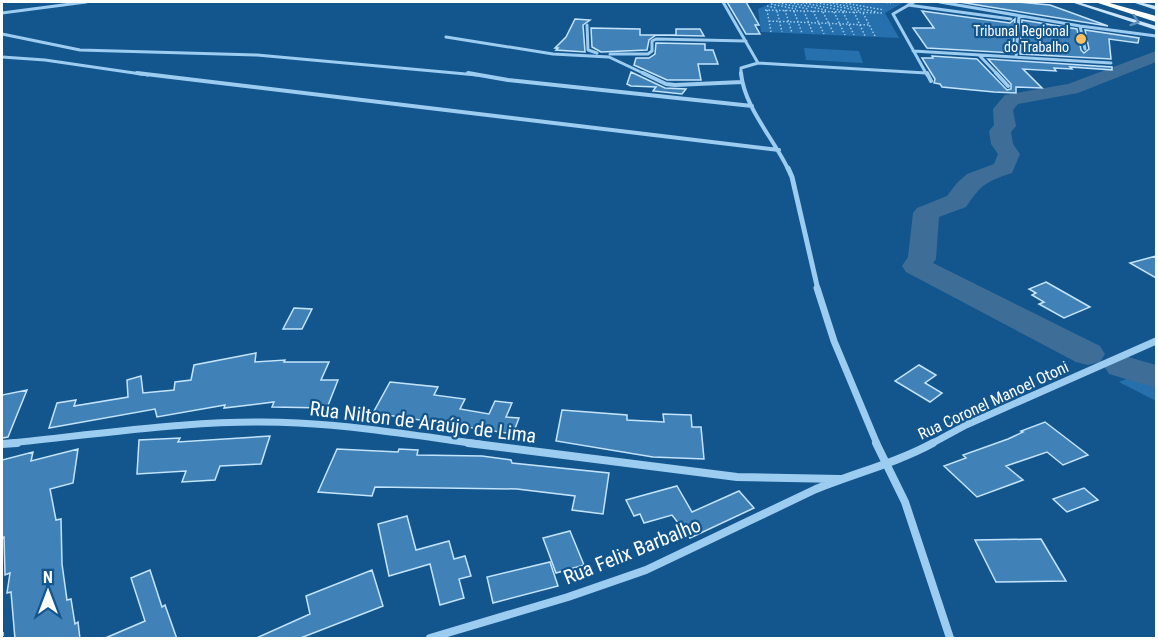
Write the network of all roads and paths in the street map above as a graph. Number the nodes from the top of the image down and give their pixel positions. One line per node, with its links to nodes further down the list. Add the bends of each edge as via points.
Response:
1 (86, 2): 34 (street)
2 (723, 2): 67 (street)
3 (775, 2): 17 (path)
4 (788, 2): 17 (path); 21 (path)
5 (799, 2): 18 (path)
6 (813, 2): 15 (path)
7 (826, 2): 15 (path); 36 (path, via 883,13)
8 (839, 2): 30 (path)
9 (914, 2): 19 (street)
10 (940, 2): 38 (street)
11 (1074, 2): 52 (main road, one-way to 52)
12 (1099, 2): 37 (highway)
13 (1113, 2): 37 (highway)
14 (1135, 2): 22 (main road)
15 (822, 3): 18 (path); 36 (path)
16 (771, 4): 20 (path)
17 (783, 4): 20 (path); 24 (path)
18 (817, 5): 21 (path); 33 (path)
19 (908, 5): 38 (street); 69 (street, via 893,14)
20 (779, 6): 23 (path); 27 (path)
21 (813, 7): 24 (path); 31 (path)
22 (1156, 8)
23 (776, 9): 25 (path); 39 (path, via 767,9); 40 (path)
24 (808, 9): 27 (path)
25 (786, 10): 26 (path); 41 (path)
26 (794, 10): 27 (path); 42 (path)
27 (804, 11): 28 (path); 43 (path)
28 (813, 11): 29 (path); 44 (path)
29 (823, 11): 31 (path); 45 (path)
30 (888, 11)
31 (835, 12): 32 (path); 46 (path)
32 (843, 12): 33 (path); 47 (path)
33 (854, 12): 35 (path); 48 (path)
34 (2, 13)
35 (863, 13): 36 (path); 50 (path)
36 (870, 13)
37 (1156, 17)
38 (1019, 18): 51 (street); 72 (street)
39 (769, 21): 40 (path); 53 (path)
40 (780, 21): 41 (path); 54 (path)
41 (789, 22): 42 (path); 55 (path)
42 (798, 22): 43 (path); 56 (path)
43 (809, 22): 44 (path); 58 (path)
44 (819, 23): 45 (path); 59 (path)
45 (829, 23): 46 (path); 60 (path)
46 (840, 24): 47 (path); 61 (path)
47 (849, 24): 48 (path); 62 (path)
48 (860, 24): 50 (path); 63 (path)
49 (587, 25): 67 (street, via 588,50 597,54 648,54 652,41 659,39)
50 (869, 25): 64 (path)
51 (1080, 26): 65 (street); 68 (street)
52 (1156, 28)
53 (771, 32)
54 (782, 32)
55 (792, 33)
56 (802, 33)
57 (2, 34): 79 (street, via 80,50 256,55 460,72)
58 (813, 34)
59 (824, 34)
60 (834, 34)
61 (845, 35)
62 (854, 35)
63 (865, 36)
64 (875, 36)
65 (1156, 36)
66 (446, 37): 77 (street, via 553,54 609,57 666,84)
67 (746, 41): 73 (street)
68 (1085, 49)
69 (913, 51): 70 (street); 75 (street)
70 (979, 55): 72 (street); 78 (street)
71 (2, 57): 80 (street)
72 (1016, 57): 74 (street)
73 (758, 63): 75 (street); 77 (street, via 741,68)
74 (1111, 63)
75 (926, 73): 76 (street)
76 (931, 81)
77 (741, 82): 79 (street)
78 (1008, 86)
79 (752, 106): 80 (street)
80 (779, 150): 83 (street, via 792,177 814,278 842,363)
81 (1156, 341): 83 (street, Rua Coronel Manoel Otoni)
82 (2, 444): 84 (street, Rua Nilton de Araújo de Lima, via 207,424 297,423 737,477)
83 (886, 461): 84 (street, Rua Coronel Manoel Otoni); 88 (street, via 905,502)
84 (840, 479): 87 (street, Rua Felix Barbalho, via 646,570)
85 (2, 632): 86 (path)
86 (2, 639)
87 (430, 639)
88 (950, 639)

